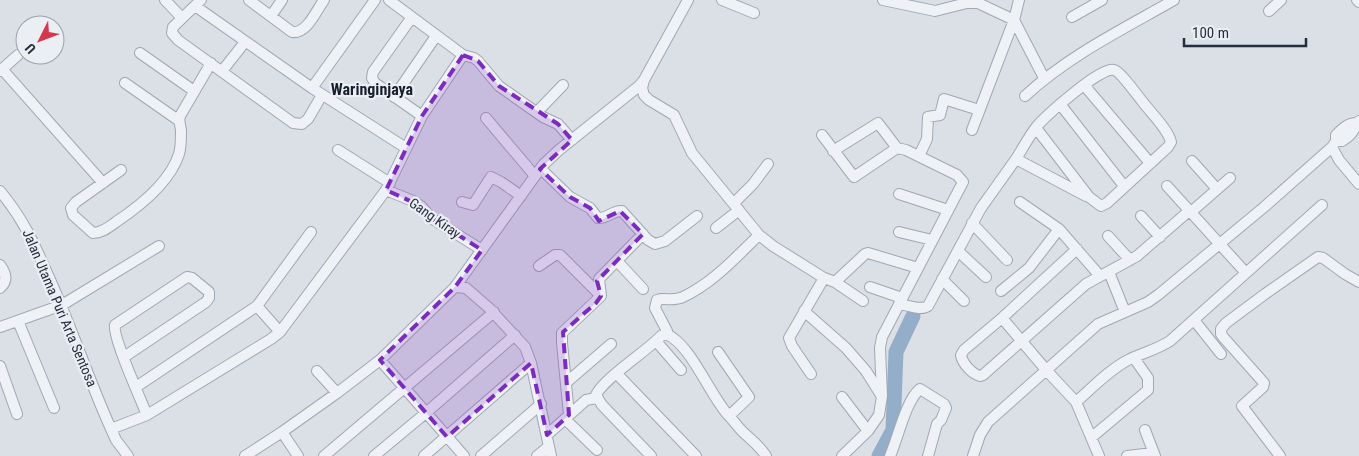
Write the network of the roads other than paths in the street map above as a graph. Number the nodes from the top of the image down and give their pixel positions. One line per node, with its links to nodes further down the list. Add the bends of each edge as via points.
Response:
1 (165, 0): 20 (street)
2 (282, 0): 17 (street)
3 (324, 0): 17 (street, via 300,32 292,32)
4 (375, 0): 35 (street)
5 (390, 0): 18 (street)
6 (688, 0): 31 (street)
7 (722, 0): 16 (street)
8 (883, 0): 21 (street, via 934,11 978,3)
9 (1019, 0): 21 (street)
10 (1102, 0): 19 (street)
11 (1174, 0): 30 (street, via 1090,47)
12 (1282, 0): 15 (street)
13 (251, 1): 17 (street)
14 (198, 3): 20 (street); 23 (street)
15 (1269, 11)
16 (754, 13)
17 (271, 16)
18 (412, 17): 22 (street); 39 (street, via 372,75 375,83)
19 (1072, 17)
20 (182, 18): 27 (street, via 173,28 175,37)
21 (1014, 20): 30 (street); 41 (street)
22 (436, 36): 25 (street); 39 (street)
23 (245, 42): 29 (street); 35 (street)
24 (140, 53): 36 (street)
25 (463, 55): 42 (street, via 478,61 499,86); 43 (street)
26 (15, 58): 28 (street)
27 (211, 62): 29 (street); 36 (street)
28 (1, 70): 64 (street)
29 (222, 71): 37 (street, via 293,123 302,124 308,119)
30 (1044, 78): 38 (street)
31 (644, 80): 50 (street, via 630,95); 77 (street, via 644,95 674,115 692,153)
32 (125, 83): 45 (street)
33 (563, 85): 42 (street)
34 (1084, 85): 40 (street); 59 (street); 59 (street, via 1107,70 1116,71 1170,138 1168,147)
35 (312, 88): 37 (street)
36 (194, 91): 45 (street)
37 (322, 94): 52 (street)
38 (1025, 96)
39 (394, 97): 43 (street)
40 (1060, 104): 47 (street); 66 (street)
41 (979, 110): 48 (street); 56 (street, via 944,99 940,116 928,117 927,139)
42 (536, 112): 50 (street, via 558,124)
43 (422, 116): 52 (street)
44 (486, 118): 62 (street)
45 (178, 120): 64 (street, via 181,129 179,154 162,182 133,211 103,231 92,233 73,215 71,208)
46 (1358, 122): 51 (street, via 1349,123 1336,134)
47 (1036, 128): 57 (street); 73 (street)
48 (972, 130)
49 (822, 135): 55 (street)
50 (572, 140): 62 (street)
51 (1334, 144): 65 (street, via 1338,160); 92 (street)
52 (406, 148): 68 (street)
53 (896, 148): 55 (street, via 878,123); 55 (street, via 854,177); 56 (street)
54 (338, 150): 68 (street, Gang Kiray)
55 (833, 151)
56 (919, 156): 78 (street, via 963,180)
57 (1016, 159): 73 (street); 82 (street)
58 (1192, 161): 69 (street)
59 (1150, 163): 66 (street)
60 (768, 164): 77 (street)
61 (121, 170): 64 (street)
62 (538, 172): 72 (street); 87 (street, via 590,208 598,218 622,212)
63 (1230, 178): 69 (street)
64 (103, 183)
65 (1359, 184)
66 (1124, 186): 73 (street, via 1104,205 1098,205)
67 (1167, 186): 79 (street)
68 (388, 187): 95 (street, Gang Kiray, via 421,206 431,218); 129 (street)
69 (1217, 189): 79 (street)
70 (0, 191): 120 (street, Jalan Utama Puri Arta Sentosa, via 24,222)
71 (899, 194): 78 (street)
72 (521, 196): 74 (street, via 490,178 474,205); 95 (street)
73 (1089, 198)
74 (462, 202)
75 (1020, 202): 84 (street)
76 (1322, 205): 104 (street)
77 (736, 206): 83 (street); 88 (street)
78 (948, 210): 91 (street)
79 (1190, 211): 90 (street); 92 (street)
80 (697, 216): 87 (street, via 658,244)
81 (1142, 216): 90 (street)
82 (972, 223): 96 (street); 97 (street)
83 (716, 228)
84 (1059, 229): 94 (street); 115 (street, via 1029,268)
85 (311, 232): 121 (street)
86 (898, 232): 91 (street)
87 (643, 234): 99 (street)
88 (759, 235): 107 (street); 130 (street, via 700,288 680,298 657,300 655,308)
89 (1108, 236): 98 (street)
90 (1160, 236): 98 (street)
91 (932, 240): 102 (street)
92 (1219, 243): 104 (street); 124 (street, via 1158,295)
93 (159, 246): 120 (street)
94 (1077, 249): 105 (street); 125 (street)
95 (482, 250): 111 (street)
96 (958, 251): 106 (street); 108 (street)
97 (1007, 260)
98 (1130, 260): 105 (street)
99 (617, 261): 114 (street); 116 (street, via 598,280)
100 (0, 265): 112 (street, via 6,279)
101 (539, 266): 116 (street, via 555,255 560,256)
102 (918, 268): 110 (street, via 868,253); 119 (street)
103 (1359, 271): 109 (street)
104 (1246, 273): 126 (street)
105 (1104, 274): 124 (street); 132 (street, via 1086,284)
106 (986, 277)
107 (824, 278): 110 (street); 122 (street)
108 (942, 280): 118 (street); 119 (street, via 925,308)
109 (1359, 280): 190 (street, via 1318,257 1221,329 1224,338 1264,383 1242,406)
110 (835, 282): 117 (street)
111 (455, 287): 123 (street, via 466,288); 139 (street)
112 (0, 288)
113 (870, 288): 119 (street)
114 (643, 289)
115 (1001, 291)
116 (601, 296): 147 (street, via 562,333)
117 (863, 301)
118 (964, 301)
119 (902, 302): 151 (street, via 881,343)
120 (62, 305): 127 (street); 162 (street, Jalan Utama Puri Arta Sentosa)
121 (257, 306): 129 (street); 148 (street)
122 (804, 311): 146 (street, via 790,340); 151 (street, via 846,348)
123 (494, 312): 131 (street); 149 (street)
124 (1125, 312): 144 (street, via 1098,324)
125 (1002, 318): 132 (street); 132 (street, via 962,352 962,360 974,374 983,374)
126 (1194, 320): 136 (street); 138 (street, via 1158,348)
127 (18, 321): 128 (street); 156 (street)
128 (0, 328)
129 (280, 332): 159 (street)
130 (666, 334): 133 (street); 160 (street, via 686,351)
131 (515, 335): 140 (street); 157 (street)
132 (1022, 340): 144 (street)
133 (656, 341): 142 (street); 145 (street)
134 (611, 344): 147 (street)
135 (718, 352): 160 (street, via 749,397)
136 (1221, 354)
137 (124, 357): 137 (street, via 114,330 117,323 187,277 207,290 210,296 206,302); 148 (street)
138 (1134, 358): 154 (street, via 1118,366); 168 (street, via 1148,378 1148,390)
139 (382, 362): 149 (street); 150 (street)
140 (531, 362): 155 (street); 167 (street)
141 (0, 366): 158 (street)
142 (681, 370)
143 (317, 371): 150 (street)
144 (1046, 371): 154 (street); 187 (street, via 988,422)
145 (617, 374): 153 (street, via 599,390); 182 (street)
146 (812, 374)
147 (567, 382): 161 (street)
148 (136, 387): 159 (street)
149 (405, 388): 157 (street); 176 (street)
150 (337, 393): 165 (street)
151 (882, 396): 164 (street, via 879,414)
152 (842, 397): 164 (street)
153 (596, 398): 161 (street, via 586,400); 172 (street)
154 (1076, 402): 168 (street)
155 (541, 404): 166 (street); 180 (street)
156 (54, 408)
157 (426, 412): 167 (street); 177 (street)
158 (17, 414)
159 (147, 415): 162 (street)
160 (729, 416): 183 (street)
161 (567, 417): 166 (street); 169 (street)
162 (111, 429): 173 (street, Jalan Utama Puri Arta Sentosa)
163 (1145, 430): 171 (street)
164 (868, 431): 184 (street)
165 (282, 432): 174 (street); 175 (street)
166 (547, 435): 170 (street)
167 (448, 437): 178 (street); 179 (street)
168 (1092, 437): 188 (street)
169 (597, 450)
170 (550, 451): 181 (street)
171 (1154, 454): 189 (street)
172 (647, 455)
173 (128, 456)
174 (245, 456)
175 (298, 456)
176 (324, 456)
177 (374, 456)
178 (424, 456)
179 (464, 456)
180 (481, 456)
181 (537, 456)
182 (696, 456)
183 (766, 456)
184 (842, 456)
185 (890, 456): 186 (street, via 905,414 920,388 946,408)
186 (928, 456)
187 (973, 456)
188 (1099, 456)
189 (1127, 456)
190 (1280, 456)

